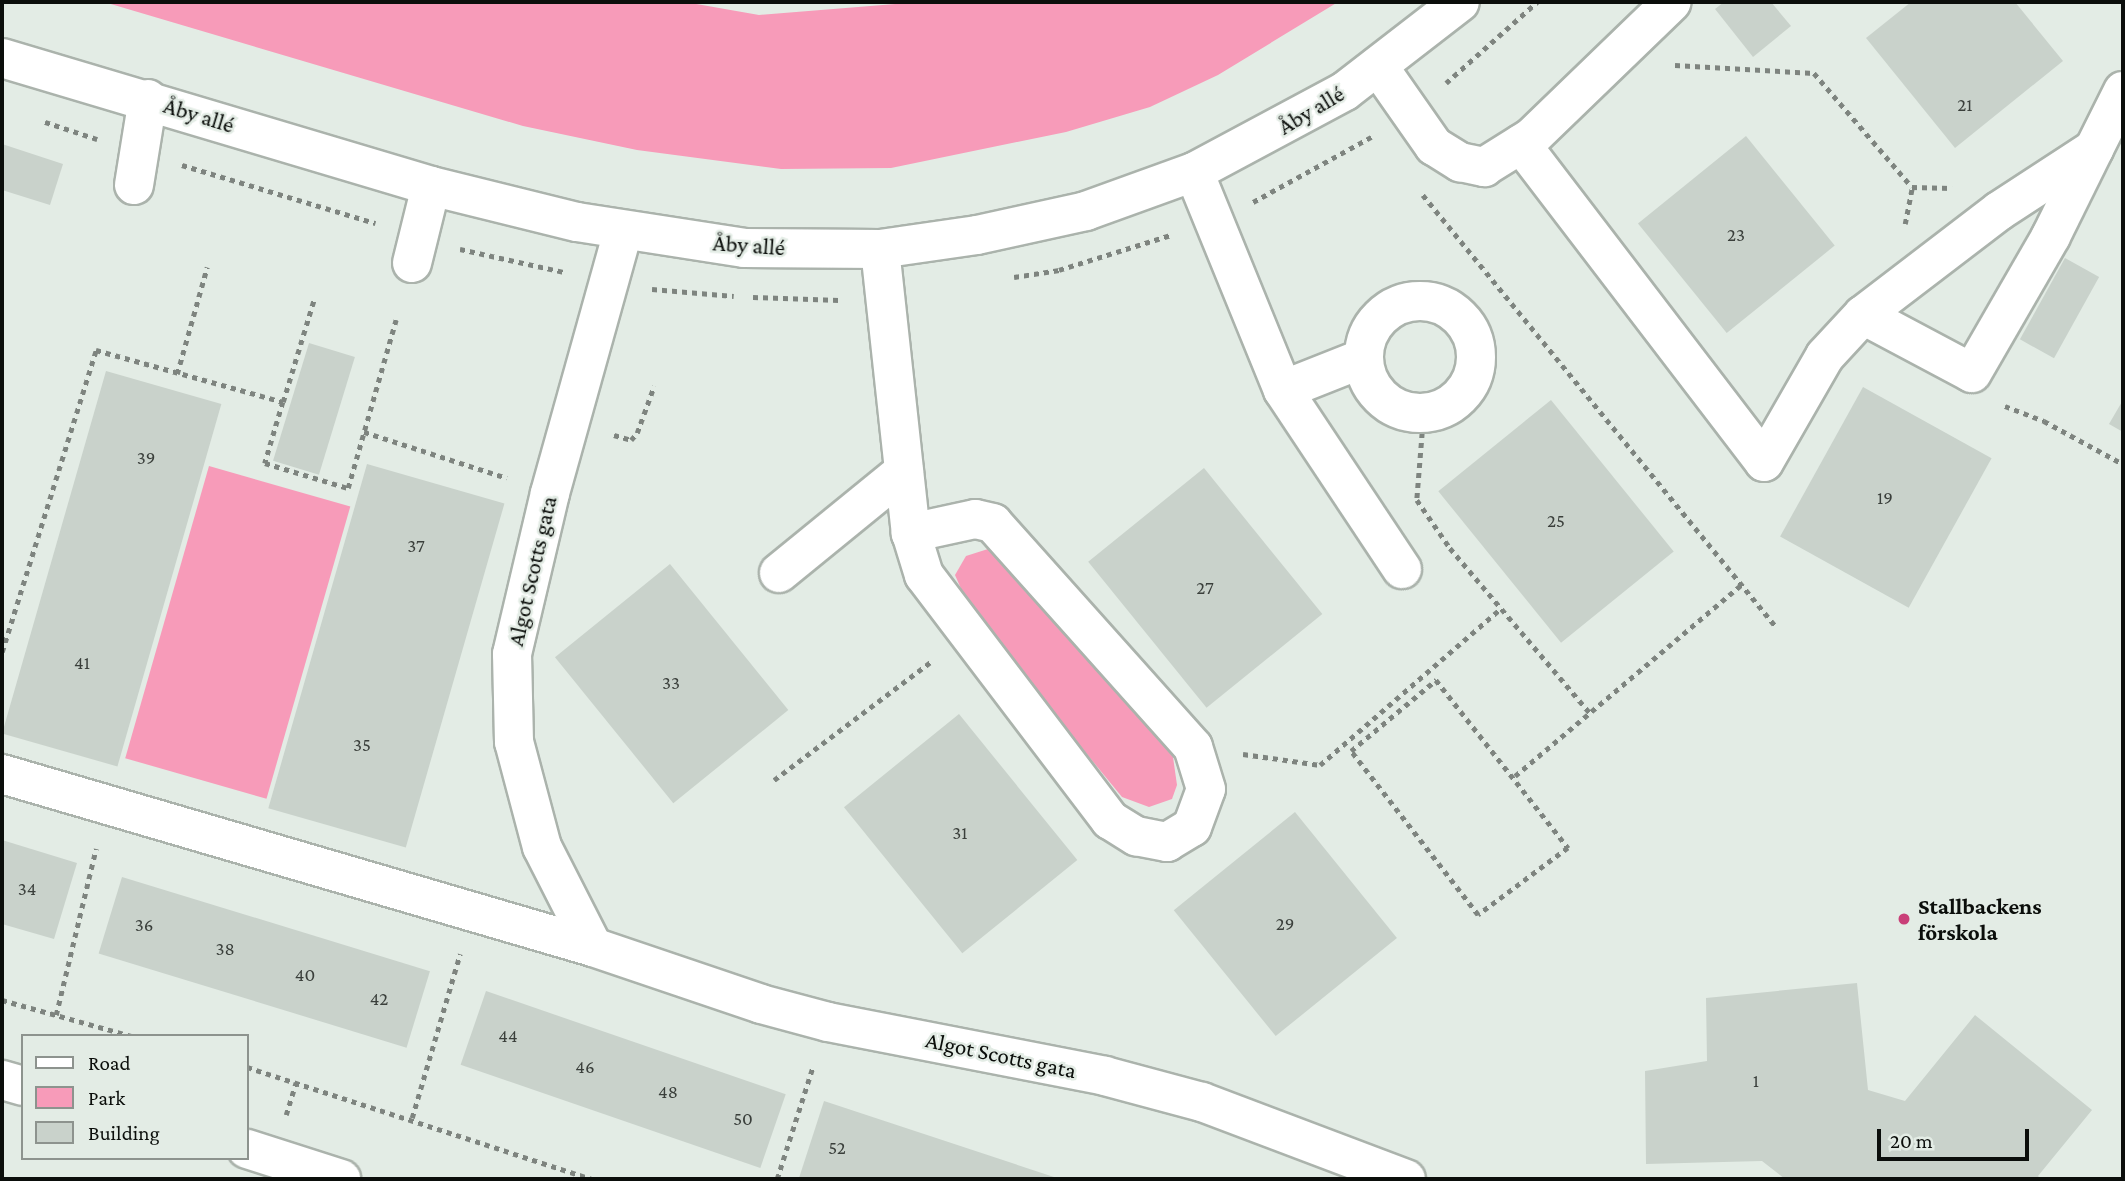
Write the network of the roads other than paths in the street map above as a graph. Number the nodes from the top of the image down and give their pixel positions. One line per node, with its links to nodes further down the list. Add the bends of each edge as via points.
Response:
1 (1460, 2): 4 (street, Åby allé)
2 (1672, 2): 7 (street)
3 (2, 58): 6 (street, Åby allé)
4 (1378, 66): 7 (street, via 1434,146 1460,162 1484,167); 9 (street, Åby allé, via 1303,117)
5 (2123, 91): 8 (street)
6 (148, 100): 10 (street); 11 (street, Åby allé)
7 (1521, 144): 15 (street, via 1764,461 1825,356)
8 (2094, 149): 15 (street, via 1999,211); 15 (street, via 2051,236 1972,373)
9 (1194, 172): 13 (street, Åby allé, via 1086,211 977,235); 17 (street)
10 (134, 186)
11 (431, 186): 12 (street, Åby allé); 14 (street)
12 (623, 231): 13 (street, Åby allé, via 744,248); 23 (street, Algot Scotts gata, via 550,493 512,654 514,742 542,847)
13 (880, 249): 18 (street)
14 (412, 263)
15 (1863, 315)
16 (1364, 358): 16 (street, via 1367,339 1389,310 1426,300 1460,316 1476,350 1476,369 1457,400 1424,413 1390,404 1367,376); 17 (street)
17 (1283, 390): 20 (street)
18 (904, 471): 19 (street); 21 (street)
19 (911, 533): 19 (street, via 975,519 993,523 1193,747 1206,789 1192,827 1167,842 1136,836 1110,820 924,575)
20 (1402, 569)
21 (779, 573)
22 (2, 774): 23 (street, Algot Scotts gata)
23 (593, 947): 28 (street, Algot Scotts gata, via 663,974 828,1022 1105,1076 1202,1102)
24 (2, 1080): 25 (street)
25 (21, 1085)
26 (263, 1162): 27 (street)
27 (341, 1179)
28 (1406, 1179)

